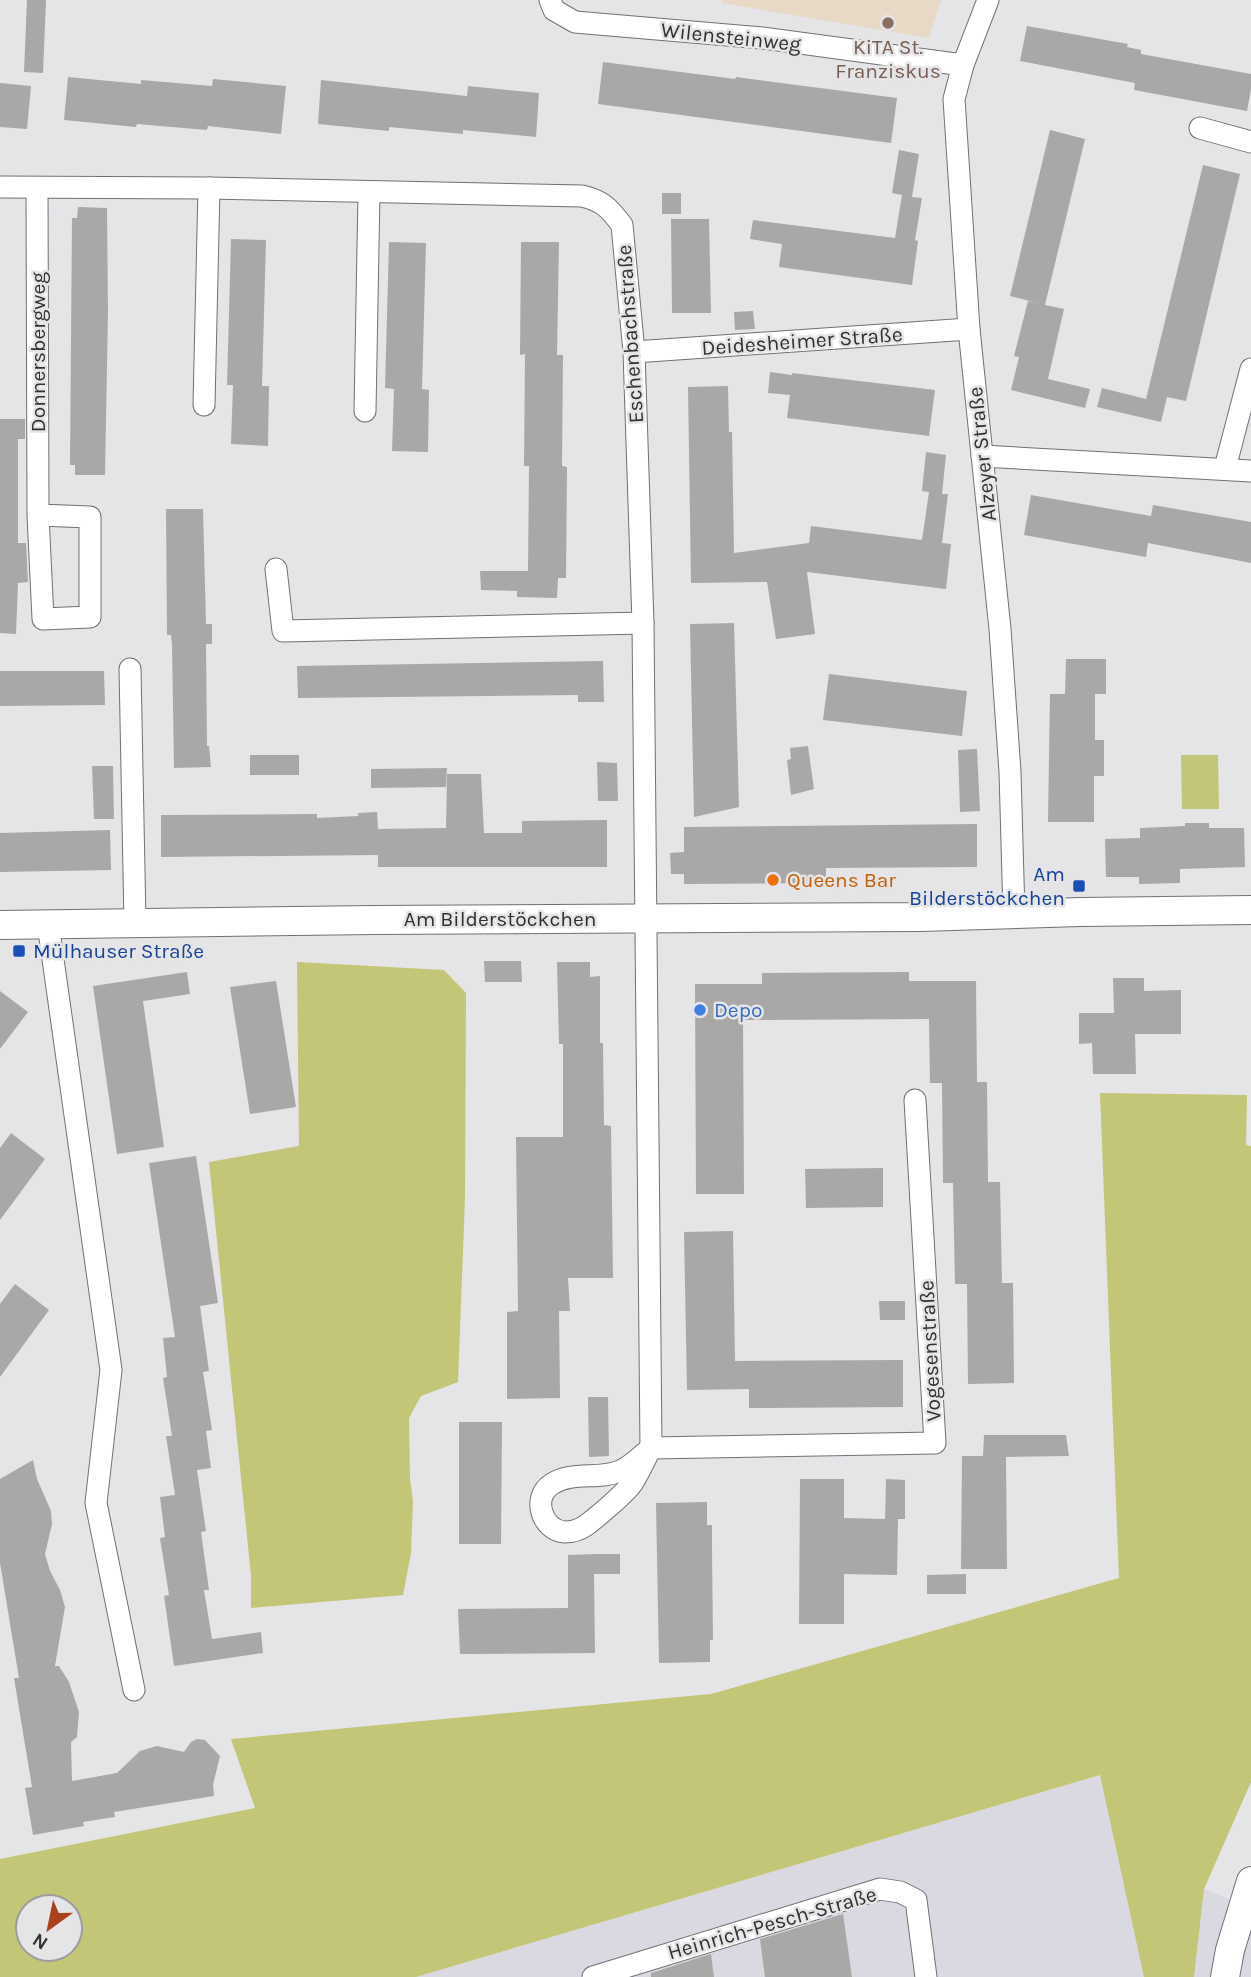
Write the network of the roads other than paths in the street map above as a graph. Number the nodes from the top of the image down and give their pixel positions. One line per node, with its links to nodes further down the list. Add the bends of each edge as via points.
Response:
1 (550, 0): 3 (street, Wilensteinweg, via 554,10 575,22 762,38)
2 (988, 0): 3 (street, Alzeyer Straße)
3 (963, 65): 10 (street, Alzeyer Straße, via 954,99)
4 (1199, 128): 5 (street)
5 (1251, 142)
6 (0, 187): 7 (street, Eschenbachstraße)
7 (37, 188): 8 (street, Eschenbachstraße); 18 (street, Donnersbergweg)
8 (209, 188): 9 (street, Eschenbachstraße); 13 (street)
9 (369, 192): 11 (street, Eschenbachstraße, via 598,200 622,225); 14 (street)
10 (969, 329): 11 (street, Deidesheimer Straße); 15 (street, Alzeyer Straße)
11 (634, 352): 20 (street, Eschenbachstraße)
12 (1251, 369): 16 (street)
13 (204, 405)
14 (365, 411)
15 (982, 456): 16 (street); 23 (street, Alzeyer Straße, via 1010,772)
16 (1225, 468): 17 (street)
17 (1251, 471)
18 (38, 515): 18 (street, Donnersbergweg, via 89,517 90,617 43,619)
19 (276, 569): 20 (street, via 283,631)
20 (643, 623): 24 (street, Eschenbachstraße)
21 (130, 669): 25 (street)
22 (1251, 910): 23 (street, Am Bilderstöckchen)
23 (1014, 914): 24 (street, Am Bilderstöckchen)
24 (647, 919): 25 (street, Am Bilderstöckchen); 29 (street)
25 (135, 922): 26 (street, Am Bilderstöckchen)
26 (48, 924): 27 (street, Am Bilderstöckchen); 30 (street, via 111,1370 96,1503)
27 (0, 925)
28 (915, 1100): 29 (street, Vogesenstraße, via 935,1443)
29 (651, 1448): 29 (street, via 622,1471 552,1484 541,1501 547,1524 566,1532 587,1525 632,1484)
30 (134, 1690)
31 (1251, 1881): 34 (street)
32 (593, 1977): 33 (street, Heinrich-Pesch-Straße, via 880,1889 916,1899)
33 (926, 1977)
34 (1225, 1977)

